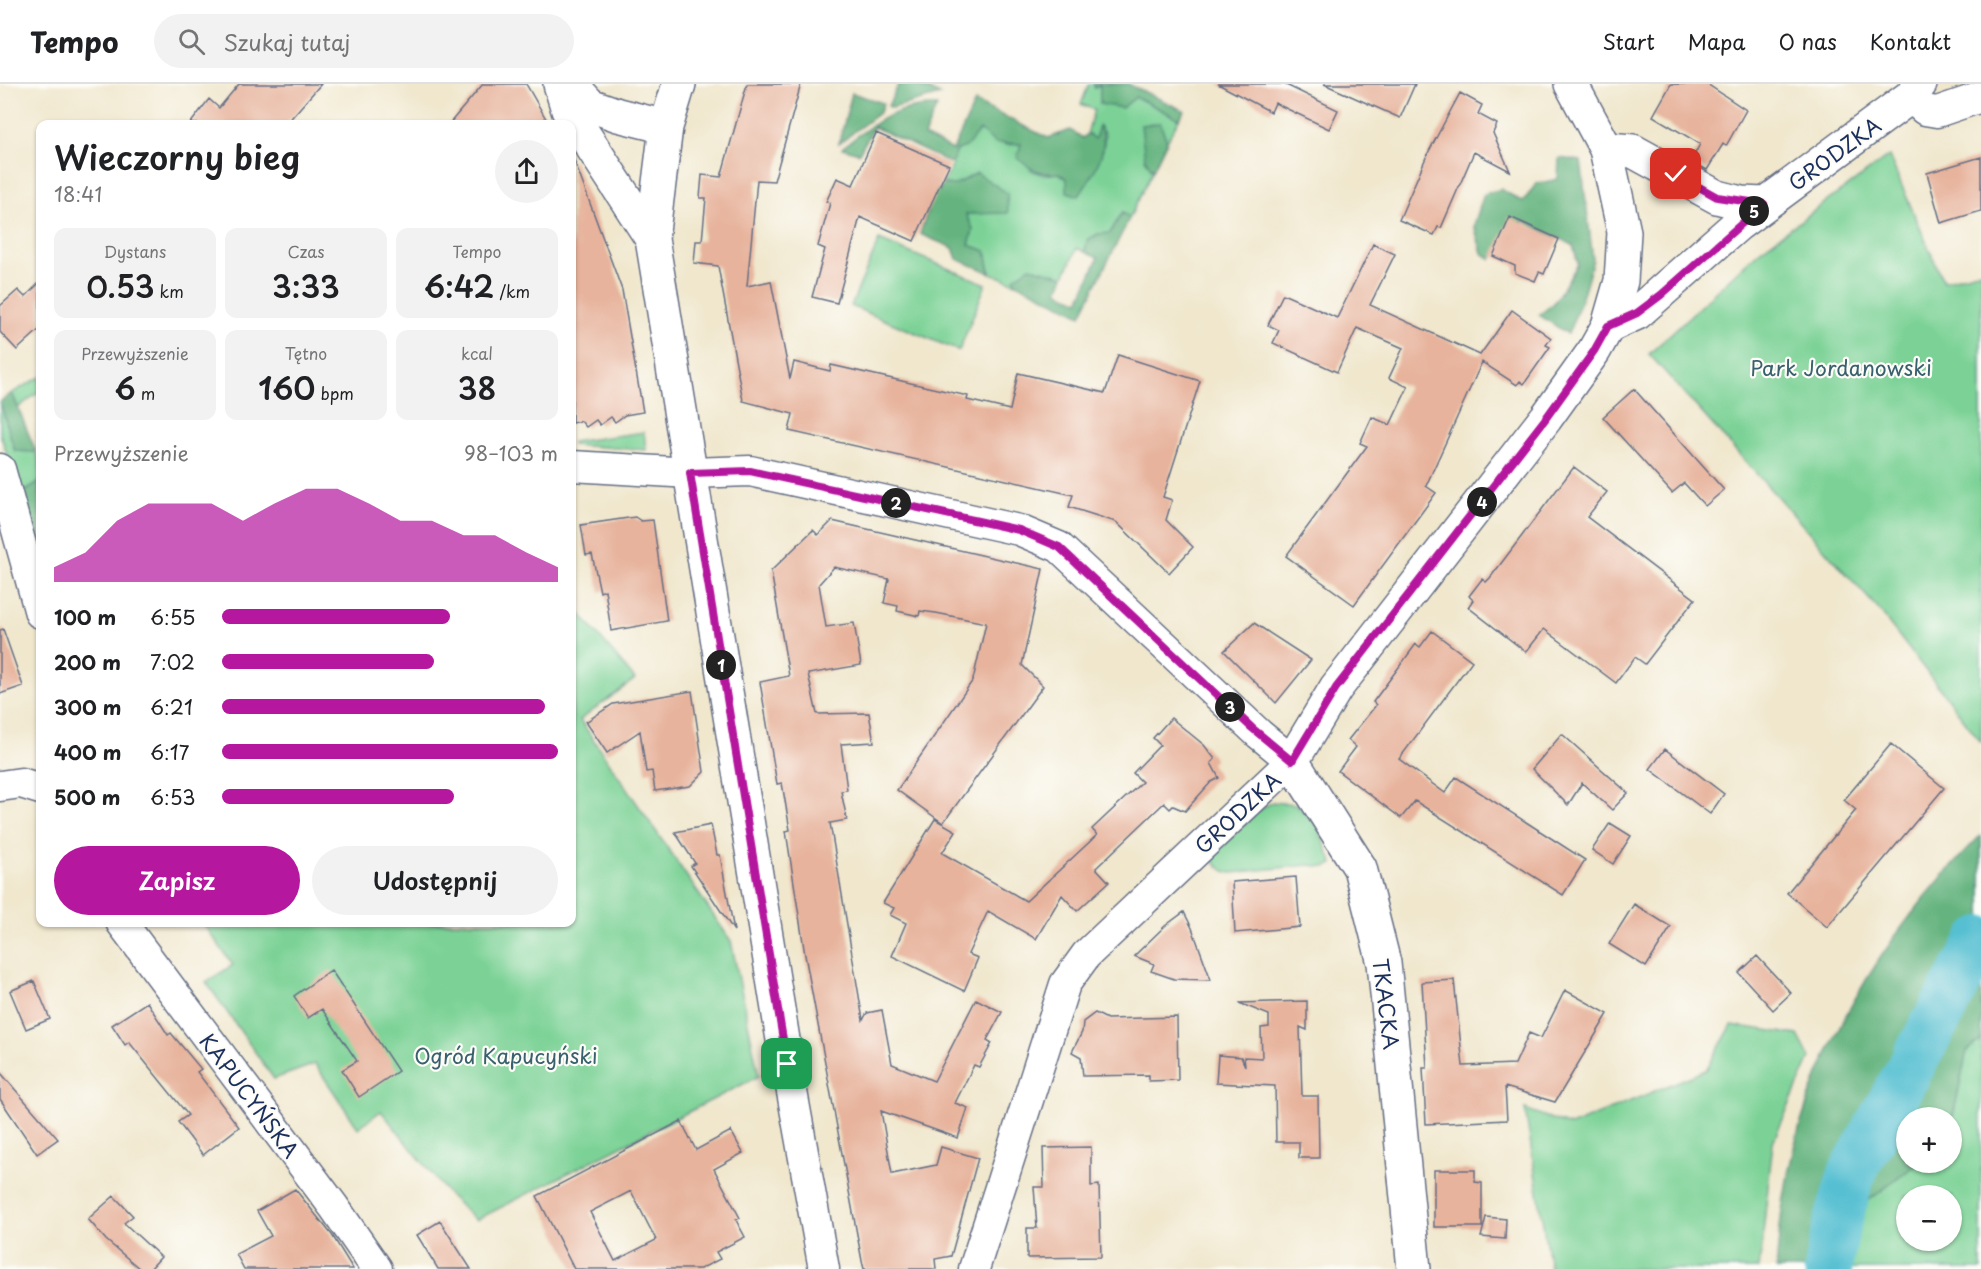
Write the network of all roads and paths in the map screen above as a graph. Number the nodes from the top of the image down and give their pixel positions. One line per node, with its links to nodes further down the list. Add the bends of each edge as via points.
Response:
1 (560, 84): 7 (street)
2 (571, 84): 9 (street, via 590,105)
3 (680, 84): 9 (street)
4 (1571, 84): 10 (street)
5 (1915, 90): 6 (street, via 1925,110 1936,112); 11 (street, GRODZKA)
6 (1981, 97)
7 (575, 120)
8 (576, 122): 12 (street)
9 (666, 127): 12 (street)
10 (1606, 149): 11 (street, via 1633,151 1717,197); 13 (street, via 1624,232 1621,281)
11 (1764, 204): 13 (street, GRODZKA, via 1661,295 1637,313)
12 (652, 239): 16 (street)
13 (1608, 326): 18 (street, GRODZKA, via 1539,427 1336,688)
14 (576, 466): 16 (street)
15 (0, 469): 17 (street)
16 (690, 473): 18 (street, via 750,471 1019,530 1059,547); 22 (street)
17 (36, 599)
18 (1292, 761): 25 (street, GRODZKA, via 1086,955 1065,984); 26 (street, TKACKA, via 1360,868 1384,963)
19 (0, 786): 20 (street, via 21,783)
20 (36, 788)
21 (125, 927): 23 (street, KAPUCYŃSKA)
22 (787, 1064): 24 (street)
23 (377, 1269)
24 (824, 1269)
25 (974, 1269)
26 (1414, 1269)

